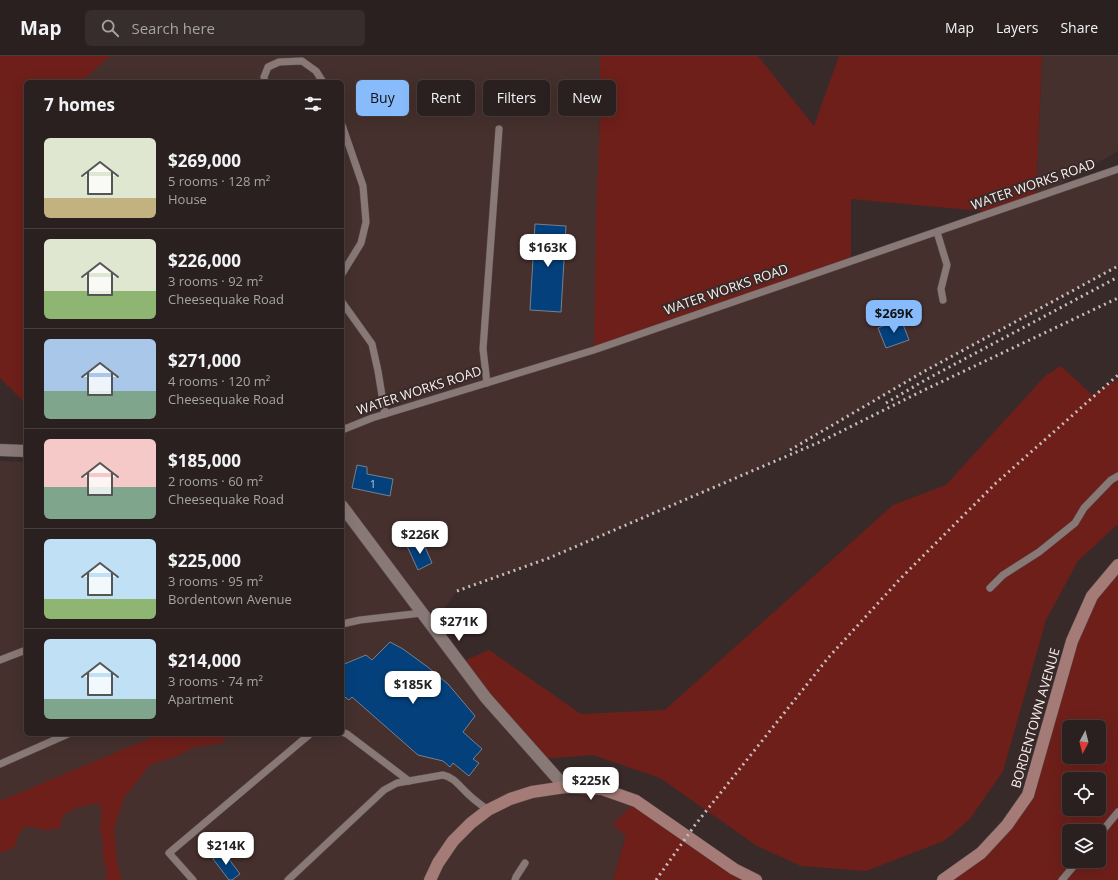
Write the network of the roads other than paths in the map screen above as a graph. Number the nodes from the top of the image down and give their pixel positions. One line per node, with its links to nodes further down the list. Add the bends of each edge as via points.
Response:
1 (265, 80): 2 (lane, via 268,67 279,62 302,61 316,71)
2 (322, 80)
3 (499, 129): 10 (lane, via 483,349)
4 (344, 131): 7 (lane, via 363,186 366,222 361,243)
5 (1118, 169): 6 (lane, WATER WORKS ROAD)
6 (937, 232): 8 (lane, via 947,264 942,289); 10 (lane, WATER WORKS ROAD, via 594,350)
7 (344, 271)
8 (943, 300)
9 (344, 305): 11 (lane, via 372,344)
10 (487, 383): 11 (lane, WATER WORKS ROAD)
11 (385, 414): 12 (lane, WATER WORKS ROAD)
12 (344, 429)
13 (0, 450): 14 (street)
14 (24, 451)
15 (1118, 476): 18 (lane, via 1084,508 1075,523 1039,552 1003,575)
16 (344, 509): 19 (street)
17 (1118, 565): 39 (main road, BORDENTOWN AVENUE, via 1092,596 1072,641 1028,795 1007,825 981,853)
18 (990, 588)
19 (422, 613): 20 (lane); 28 (street, via 486,698)
20 (344, 624)
21 (24, 651): 22 (lane)
22 (0, 660)
23 (344, 733): 27 (lane)
24 (63, 736): 26 (lane)
25 (308, 736): 34 (lane, via 169,854)
26 (0, 764)
27 (408, 781): 29 (lane, via 447,776); 35 (lane, via 384,790)
28 (565, 787): 29 (main road, via 532,792); 38 (main road, via 602,789 636,801 734,869)
29 (488, 810): 36 (main road, via 453,841)
30 (1118, 812): 31 (lane)
31 (1106, 827)
32 (525, 863): 37 (lane)
33 (1072, 868): 40 (lane)
34 (193, 880)
35 (288, 880)
36 (430, 880)
37 (515, 880)
38 (756, 880)
39 (943, 880)
40 (1062, 880)

